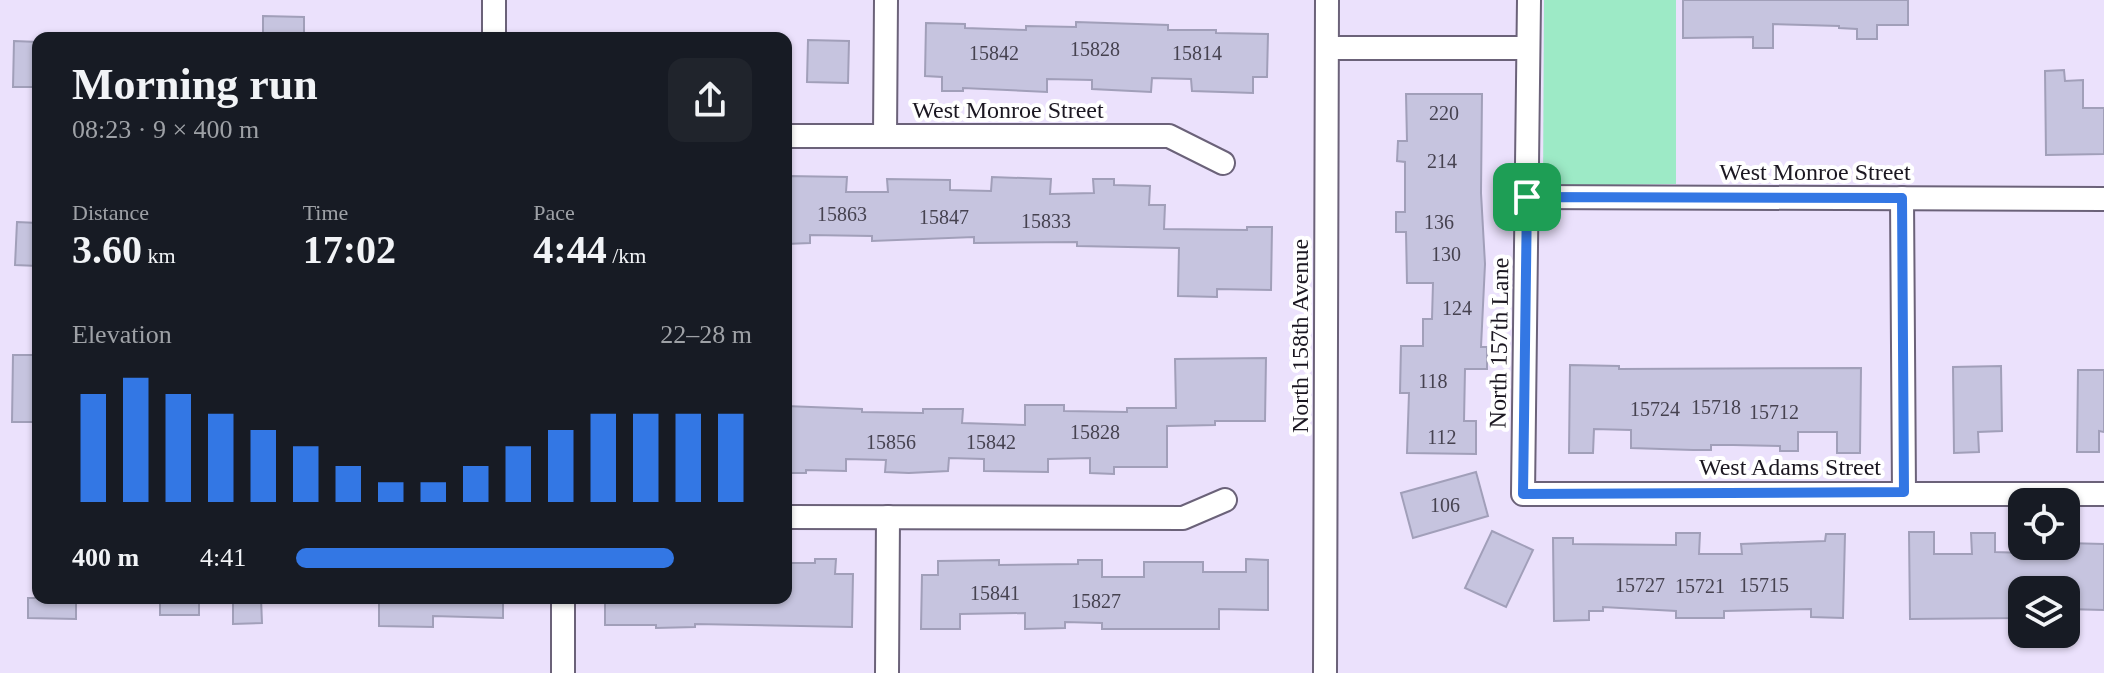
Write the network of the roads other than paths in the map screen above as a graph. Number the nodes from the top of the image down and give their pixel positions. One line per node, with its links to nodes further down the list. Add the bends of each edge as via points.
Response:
1 (494, 0): 5 (street)
2 (886, 0): 9 (street)
3 (1327, 0): 6 (street, North 158th Avenue)
4 (1529, 0): 7 (street, North 157th Lane)
5 (494, 32)
6 (1327, 48): 7 (street); 23 (street, North 158th Avenue)
7 (1528, 48): 11 (street, North 157th Lane)
8 (792, 136): 9 (street, West Monroe Street)
9 (885, 136): 10 (street, West Monroe Street, via 1169,136)
10 (1223, 163)
11 (1527, 197): 12 (street, West Monroe Street); 15 (street, North 157th Lane)
12 (1902, 198): 13 (street, West Monroe Street); 14 (street)
13 (2104, 199)
14 (1904, 492): 15 (street, West Adams Street); 16 (street, West Adams Street)
15 (1523, 494)
16 (2104, 494)
17 (1225, 500): 19 (street, via 1183,518)
18 (792, 517): 19 (street)
19 (888, 517): 22 (street)
20 (563, 604): 21 (street)
21 (563, 673)
22 (887, 673)
23 (1325, 673)

